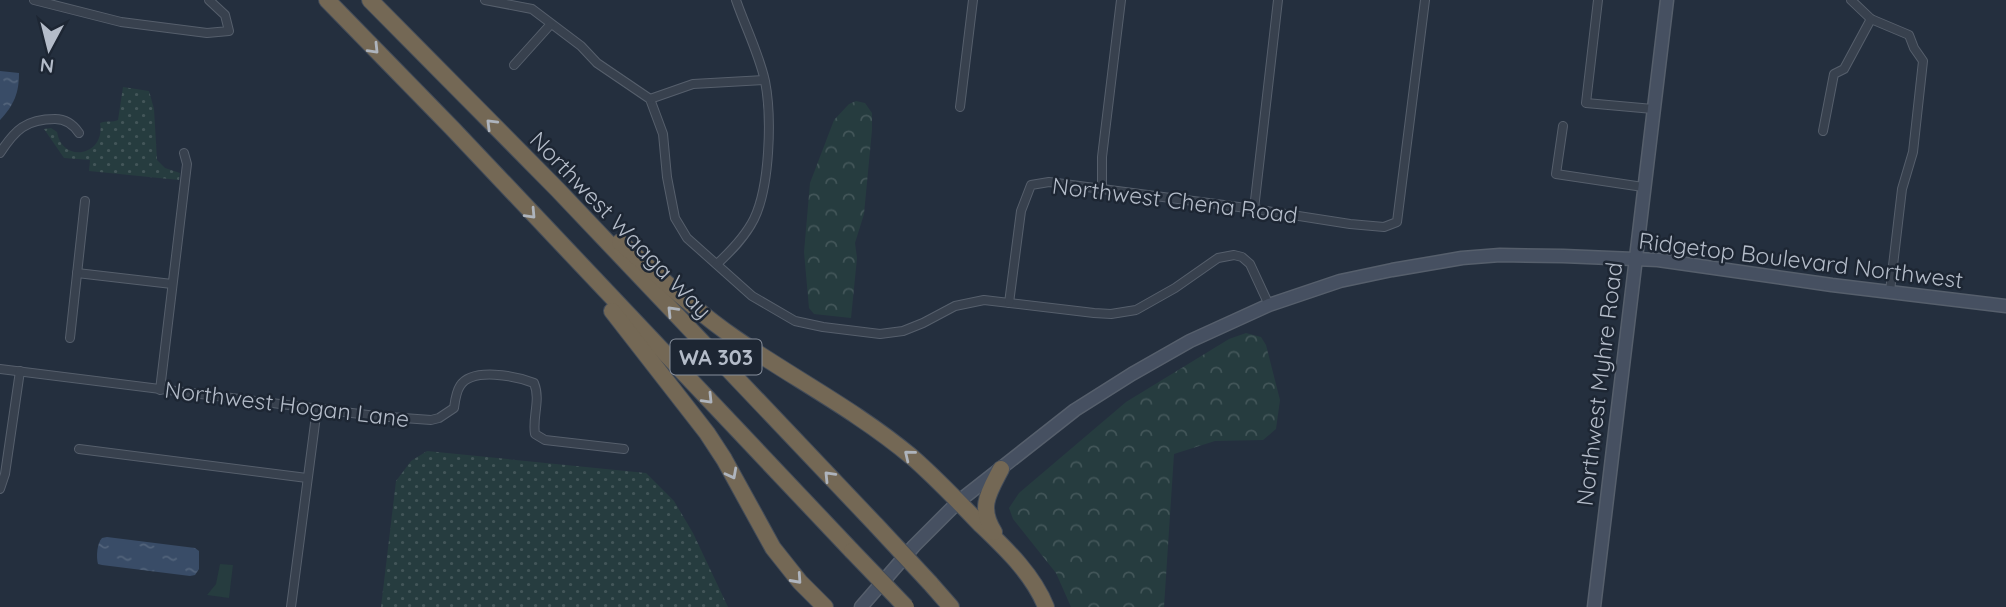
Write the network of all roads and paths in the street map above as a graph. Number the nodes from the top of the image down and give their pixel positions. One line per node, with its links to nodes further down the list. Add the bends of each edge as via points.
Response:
1 (34, 0): 2 (street, via 121,22 207,33 229,31 225,15)
2 (209, 0)
3 (327, 0): 32 (highway, WA 303, one-way to 32)
4 (370, 0): 28 (highway, Northwest Waaga Way / WA 303, one-way to 4)
5 (485, 0): 15 (street, via 532,9)
6 (736, 0): 17 (street)
7 (973, 0): 19 (street)
8 (1121, 0): 27 (street)
9 (1279, 0): 30 (street)
10 (1425, 0): 30 (street, Northwest Chena Road, via 1397,222 1384,228)
11 (1598, 0): 20 (street, via 1587,103)
12 (1667, 0): 20 (main road, Northwest Myhre Road)
13 (1851, 0): 14 (street)
14 (1871, 19): 22 (street, via 1844,69 1834,74); 36 (street, via 1909,35 1923,61)
15 (550, 25): 16 (street); 18 (street)
16 (514, 65)
17 (764, 80): 18 (street, via 693,83); 33 (street, via 770,116 760,199 755,218 738,244)
18 (650, 99): 33 (street, via 663,134 676,218 687,238)
19 (960, 107)
20 (1653, 109): 26 (main road, Northwest Myhre Road)
21 (1563, 126): 26 (street, via 1556,174)
22 (1823, 131)
23 (79, 133): 24 (street, via 61,119 31,121)
24 (0, 153)
25 (184, 153): 35 (street, via 187,163)
26 (1643, 187): 31 (main road, Northwest Myhre Road)
27 (1101, 188): 30 (street, Northwest Chena Road); 37 (street, Northwest Chena Road, via 1049,181 1031,185 1021,211)
28 (556, 189): 50 (highway, one-way to 28, via 872,426 733,337); 56 (highway, Northwest Waaga Way / WA 303, one-way to 28, bridge)
29 (85, 201): 34 (street)
30 (1254, 209)
31 (1636, 259): 36 (main road, Ridgetop Boulevard Northwest); 38 (main road, Ridgetop Boulevard Northwest, via 1462,258 1340,281); 58 (main road, Northwest Myhre Road)
32 (576, 261): 53 (highway, one-way to 53, via 707,433 778,555); 55 (highway, WA 303, one-way to 55, bridge)
33 (717, 264): 37 (street, via 752,296 795,321 823,327 880,334 903,331 969,302)
34 (77, 273): 35 (street); 40 (street)
35 (172, 284): 43 (street)
36 (1890, 291): 39 (main road, Ridgetop Boulevard Northwest)
37 (1009, 303): 38 (street, via 1124,313 1151,302 1218,258 1234,255 1250,264)
38 (1269, 305): 47 (main road, Ridgetop Boulevard Northwest, via 1132,374 1075,410)
39 (2006, 306)
40 (70, 338)
41 (0, 369): 42 (street, Northwest Hogan Lane)
42 (20, 371): 43 (street, Northwest Hogan Lane); 49 (street)
43 (160, 390): 44 (street, Northwest Hogan Lane)
44 (317, 408): 46 (street, Northwest Hogan Lane, via 430,420 454,408 459,387 468,377 524,379 534,383 538,393 536,434 545,440); 48 (street)
45 (79, 449): 48 (street)
46 (624, 449)
47 (1001, 469): 50 (main road, Ridgetop Boulevard Northwest); 51 (highway, via 985,508)
48 (307, 478): 52 (street)
49 (0, 489)
50 (958, 502): 51 (highway); 54 (main road, Ridgetop Boulevard Northwest)
51 (1002, 546): 57 (highway)
52 (291, 607)
53 (825, 607)
54 (861, 607)
55 (906, 607)
56 (951, 607)
57 (1046, 607)
58 (1594, 607)

